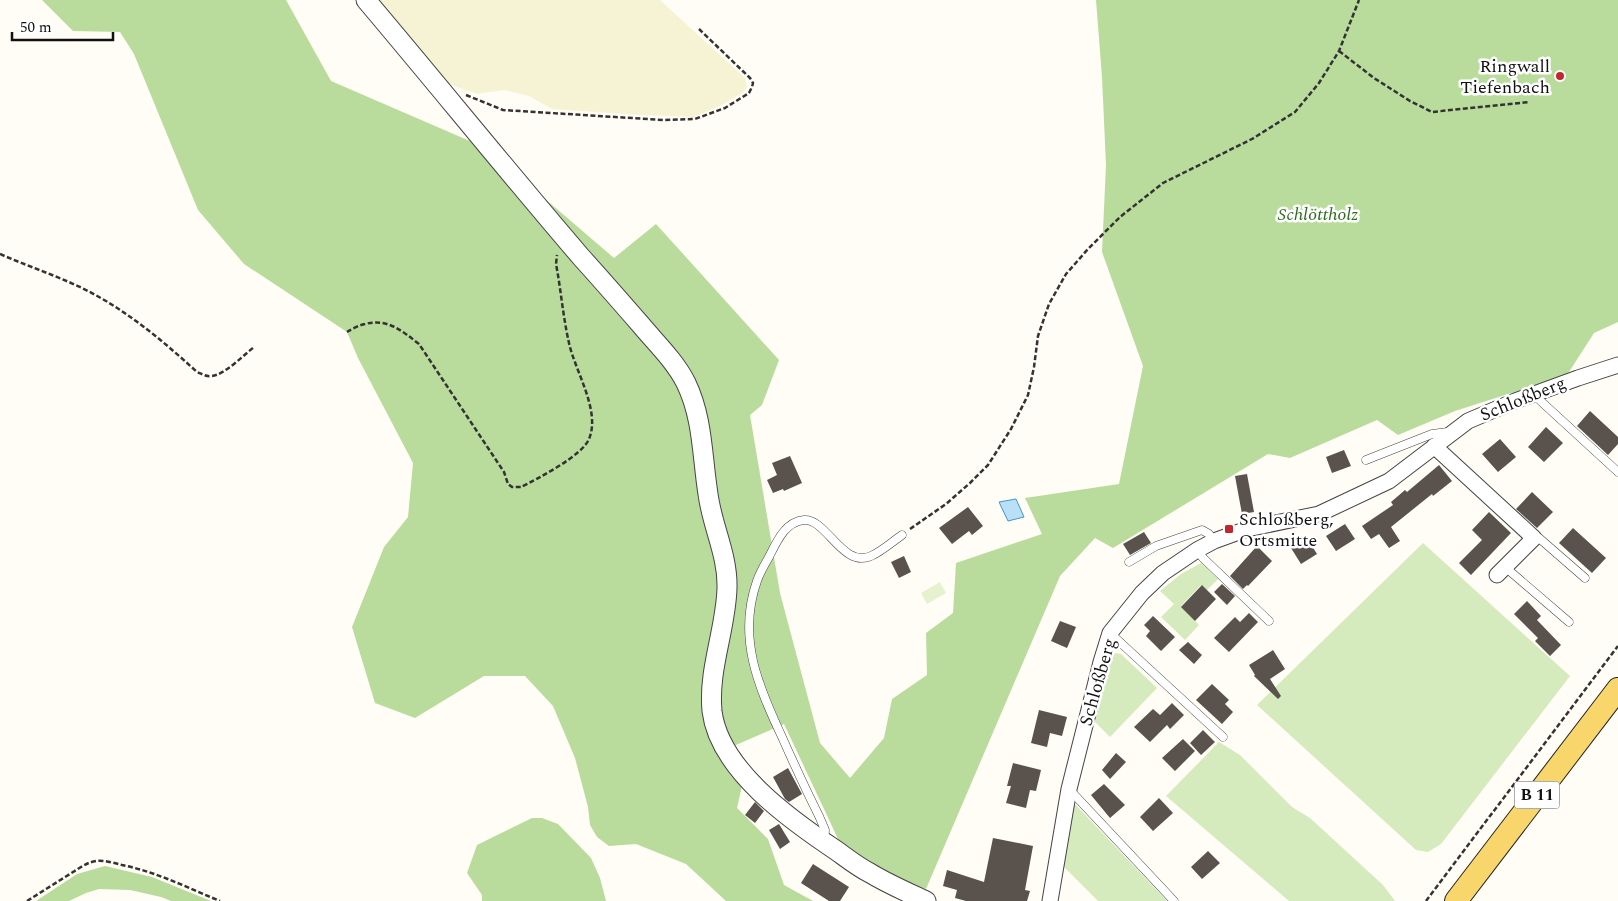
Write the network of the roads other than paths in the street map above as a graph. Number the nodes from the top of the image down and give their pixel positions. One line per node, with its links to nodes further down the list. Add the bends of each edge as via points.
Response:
1 (366, 0): 21 (street, via 674,364 685,382 703,441 710,507 726,562 727,590 712,689 716,726 736,764 757,789)
2 (1618, 365): 3 (street, Schloßberg)
3 (1533, 394): 4 (street, Schloßberg, via 1468,421); 7 (lane)
4 (1455, 430): 5 (street, Schloßberg); 6 (lane, via 1432,434)
5 (1434, 446): 9 (street); 10 (street, Schloßberg, via 1389,481 1319,514 1247,529)
6 (1366, 460)
7 (1618, 472)
8 (902, 535): 21 (lane, via 871,556 854,557 818,525 804,520 796,523 780,535 757,580 751,603 749,642 759,686 825,830)
9 (1534, 538): 13 (street); 14 (lane, via 1539,538)
10 (1214, 541): 11 (street, Schloßberg); 12 (lane, via 1202,530 1156,546)
11 (1197, 550): 15 (lane); 17 (street, Schloßberg, via 1163,573 1142,593)
12 (1129, 562)
13 (1501, 571): 16 (lane)
14 (1585, 578)
15 (1269, 621)
16 (1569, 622)
17 (1110, 633): 19 (lane); 20 (street, Schloßberg)
18 (1618, 689): 25 (main road, B 11)
19 (1223, 737)
20 (1069, 789): 23 (street, Schloßberg); 24 (lane)
21 (824, 842): 22 (street, via 869,873)
22 (926, 901)
23 (1050, 901)
24 (1174, 901)
25 (1456, 901)

